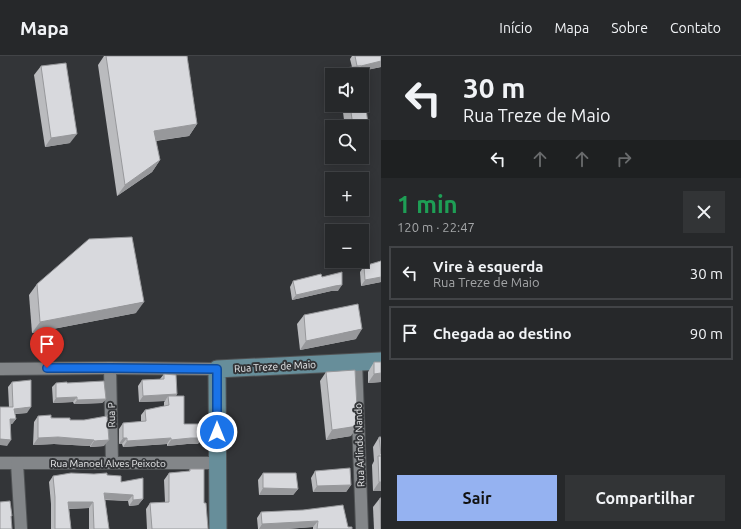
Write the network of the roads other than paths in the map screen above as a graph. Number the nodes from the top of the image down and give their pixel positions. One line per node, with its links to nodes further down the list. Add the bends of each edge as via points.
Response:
1 (356, 361): 2 (street, Rua Treze de Maio); 5 (street, Rua Treze de Maio); 12 (street, Rua Arlindo Nando)
2 (381, 361)
3 (110, 368): 4 (street, Rua Treze de Maio); 5 (street, Rua Treze de Maio); 8 (street, Rua P)
4 (0, 369)
5 (217, 369): 9 (street)
6 (0, 463): 7 (street, Rua Manoel Alves Peixoto)
7 (17, 463): 8 (street, Rua Manoel Alves Peixoto); 10 (street)
8 (112, 463): 9 (street, Rua Manoel Alves Peixoto)
9 (217, 463): 11 (street)
10 (21, 529)
11 (218, 529)
12 (362, 529)

